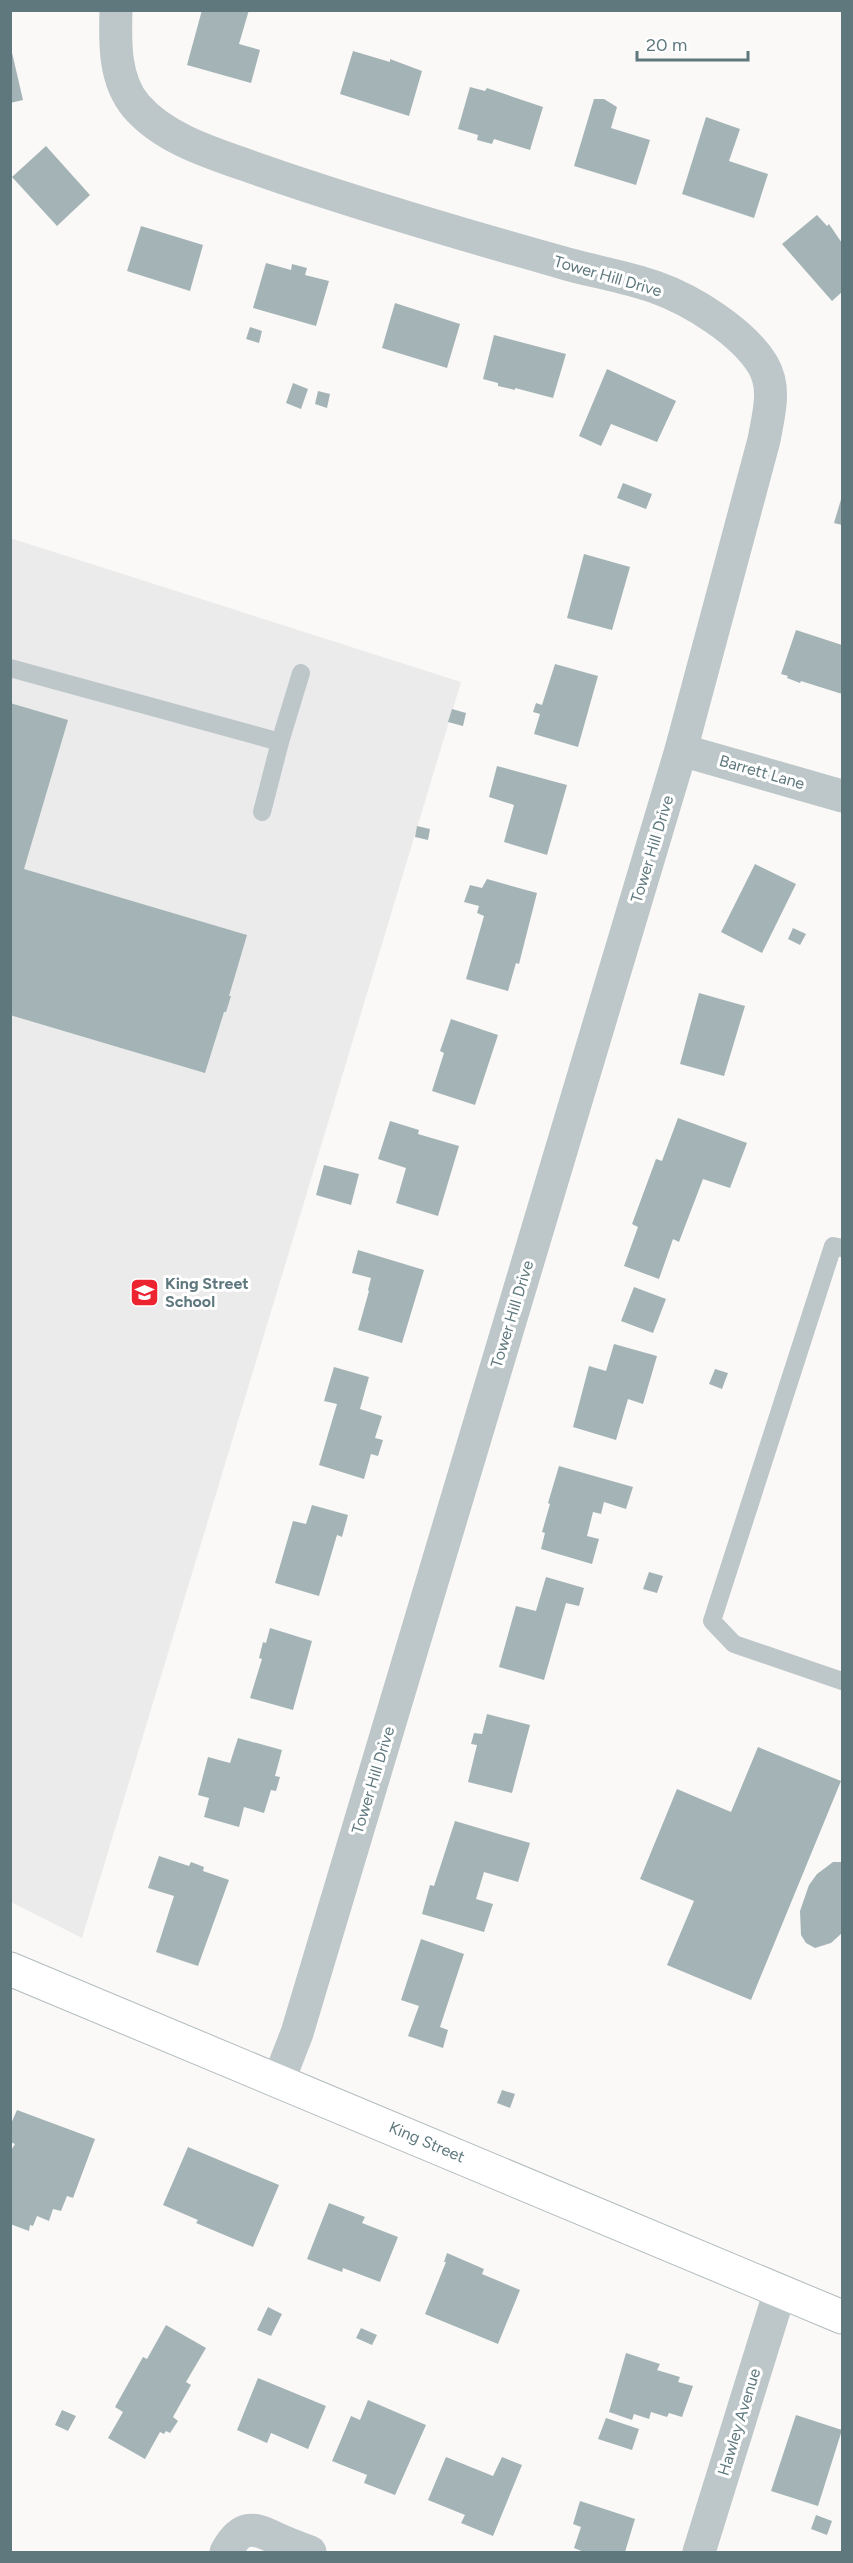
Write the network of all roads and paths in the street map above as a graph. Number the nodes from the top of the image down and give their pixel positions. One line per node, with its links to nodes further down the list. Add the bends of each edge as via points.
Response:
1 (116, 10): 5 (street, Tower Hill Drive, via 115,51 123,83 135,105 159,127 209,152 303,185 656,287 745,340 764,367 772,393 764,440)
2 (10, 668): 4 (lane)
3 (301, 672): 4 (lane)
4 (280, 742): 7 (lane)
5 (681, 750): 6 (street, Barrett Lane); 11 (street, Tower Hill Drive, via 303,2010)
6 (843, 796)
7 (262, 812)
8 (843, 1248): 9 (lane, via 833,1246 712,1621 734,1644)
9 (843, 1681)
10 (10, 1968): 11 (main road, King Street)
11 (278, 2082): 12 (main road, King Street)
12 (780, 2291): 13 (main road, King Street); 16 (street, Hawley Avenue)
13 (843, 2316)
14 (234, 2542): 15 (street, via 260,2529)
15 (310, 2553)
16 (699, 2553)

